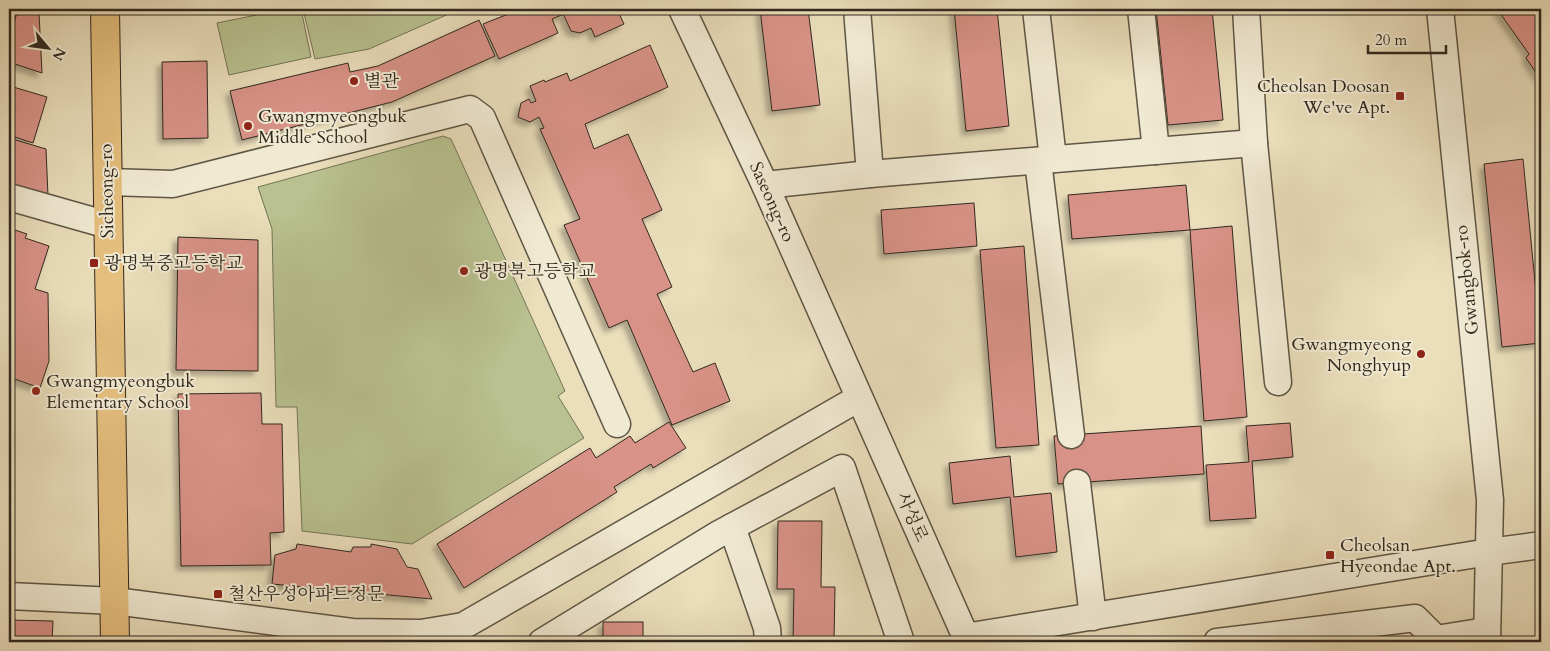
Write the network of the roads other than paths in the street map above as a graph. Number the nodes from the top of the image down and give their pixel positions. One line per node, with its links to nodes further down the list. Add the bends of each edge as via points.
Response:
1 (105, 9): 12 (main road, Sicheong-ro)
2 (682, 9): 13 (street, Saseong-ro)
3 (857, 9): 11 (street)
4 (1036, 9): 10 (street)
5 (1140, 9): 9 (street)
6 (1246, 9): 8 (street)
7 (1440, 9): 23 (street, Gwangbok-ro, via 1490,500)
8 (1254, 143): 9 (street); 16 (street)
9 (1156, 151): 10 (street)
10 (1046, 160): 11 (street); 19 (street)
11 (870, 174): 13 (street)
12 (108, 182): 15 (main road, Sicheong-ro); 18 (street, via 173,184 470,109 482,118)
13 (765, 185): 17 (street, Saseong-ro)
14 (9, 197): 15 (street)
15 (108, 225): 25 (main road, Sicheong-ro)
16 (1278, 382)
17 (859, 398): 29 (street, via 463,626); 30 (street, 사성로)
18 (617, 424)
19 (1071, 435)
20 (1077, 483): 26 (street)
21 (732, 527): 33 (street); 34 (street, via 767,628); 35 (street, via 842,468)
22 (1541, 545): 23 (street)
23 (1489, 552): 26 (street); 28 (street, Gwangbok-ro)
24 (9, 596): 25 (street)
25 (115, 601): 27 (street); 32 (main road, Sicheong-ro)
26 (1093, 617): 30 (street)
27 (352, 637): 29 (street)
28 (1486, 637): 31 (street)
29 (388, 638)
30 (966, 640)
31 (1436, 640): 36 (street, via 1415,618)
32 (115, 642)
33 (544, 642)
34 (768, 642)
35 (901, 642)
36 (1217, 642)

